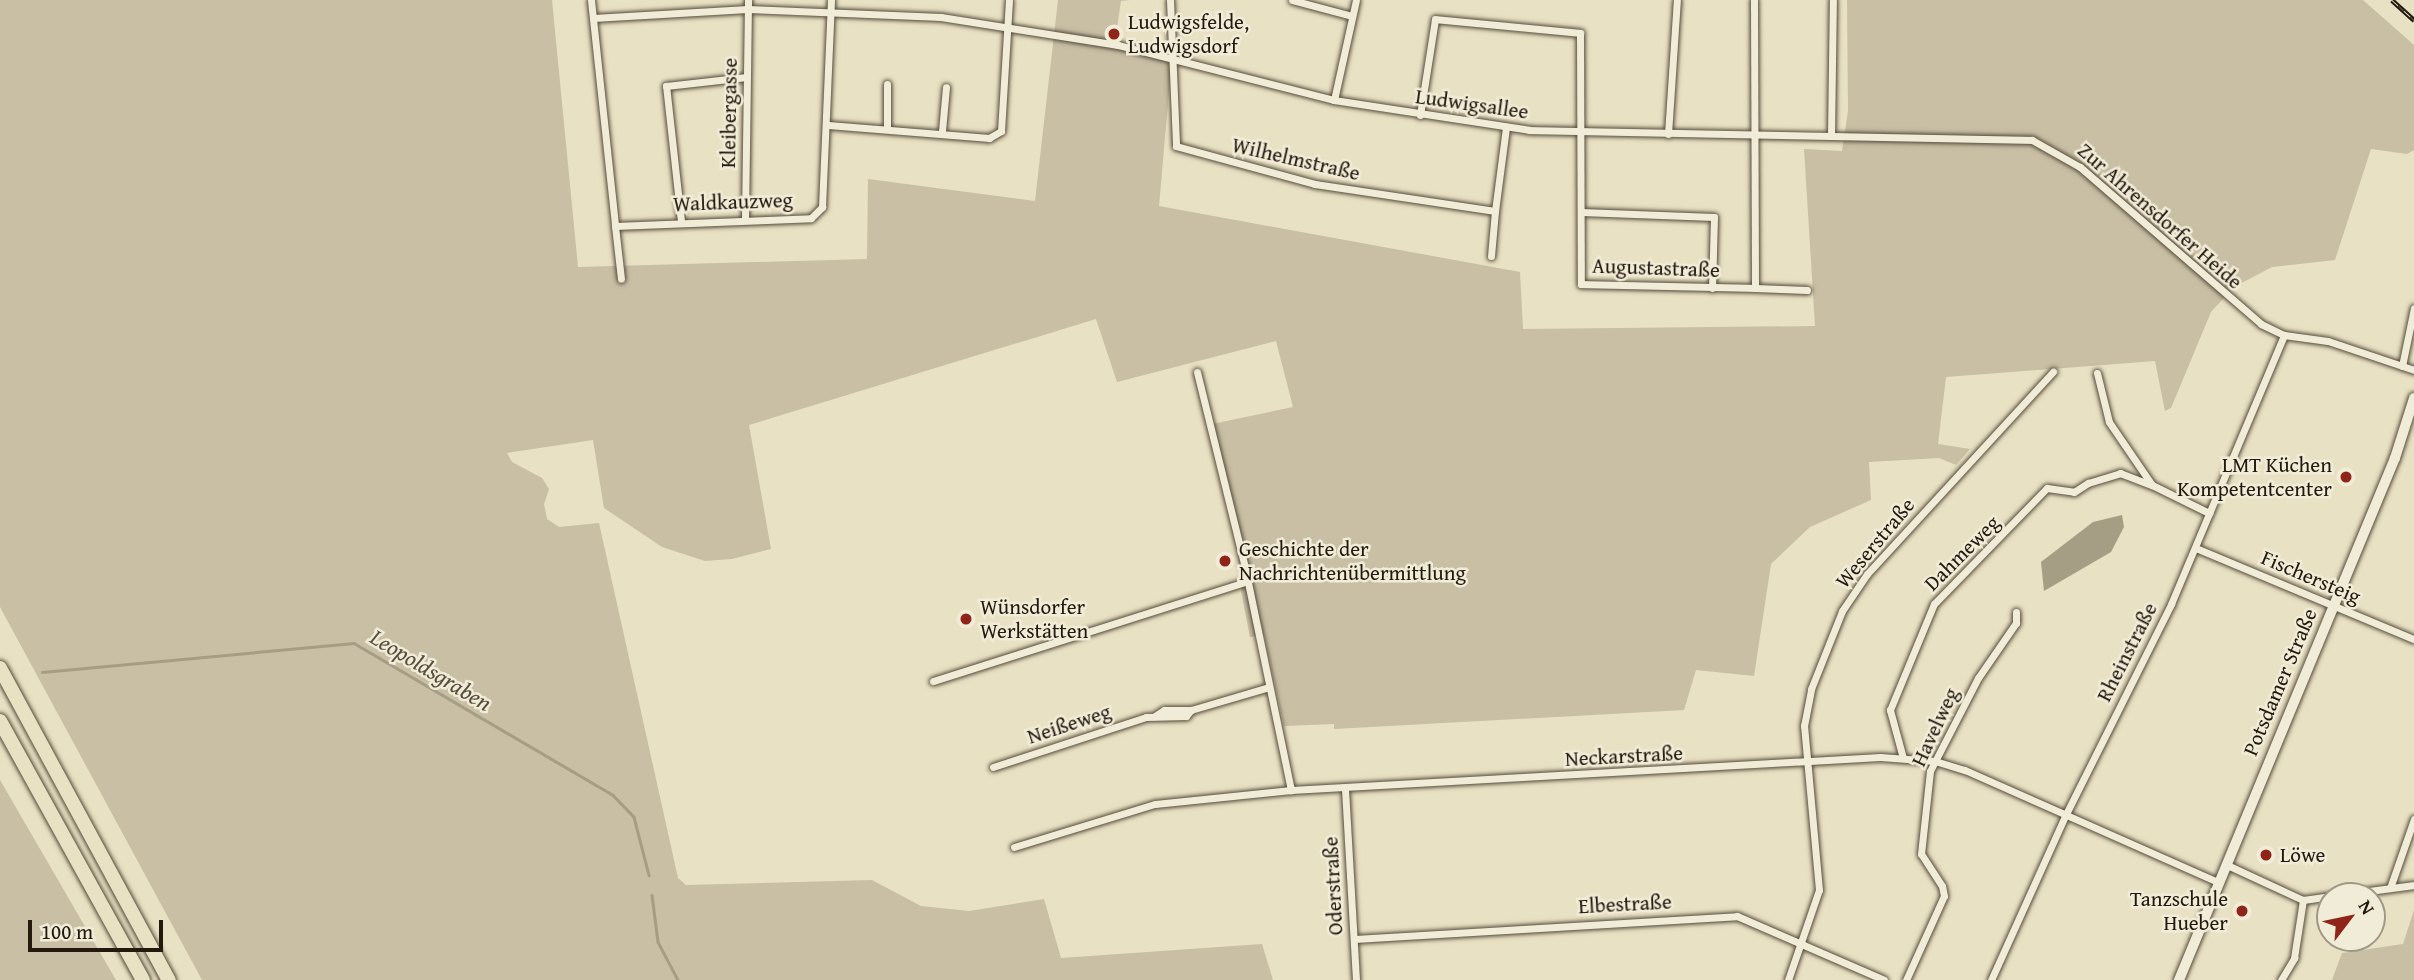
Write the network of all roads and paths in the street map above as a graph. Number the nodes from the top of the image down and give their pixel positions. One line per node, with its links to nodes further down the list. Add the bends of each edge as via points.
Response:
1 (591, 0): 13 (street)
2 (831, 0): 11 (street, Waldkauzweg)
3 (1009, 0): 14 (street)
4 (1170, 0): 15 (street)
5 (1292, 0): 12 (street)
6 (1356, 0): 12 (street)
7 (1677, 0): 26 (street)
8 (1754, 0): 27 (street)
9 (1833, 0): 28 (street)
10 (748, 4): 11 (street, Ludwigsallee); 13 (street, Ludwigsallee); 16 (street, Kleibergasse)
11 (830, 12): 14 (street, Ludwigsallee, via 942,17); 21 (street, Waldkauzweg)
12 (1353, 16): 19 (street)
13 (593, 18): 33 (street)
14 (1010, 30): 15 (street, Ludwigsallee); 24 (street, via 1001,131 989,138)
15 (1172, 58): 19 (street, Ludwigsallee); 29 (street, Wilhelmstraße, via 1176,146 1342,189)
16 (746, 78): 31 (street, Kleibergasse); 32 (street, via 666,86)
17 (887, 85): 22 (street)
18 (946, 87): 24 (street)
19 (1334, 100): 20 (street, Ludwigsallee)
20 (1420, 115): 23 (street, Ludwigsallee); 25 (street, Augustastraße, via 1436,19 1553,30 1580,33)
21 (828, 125): 22 (street); 31 (street, Waldkauzweg, via 822,207 811,218)
22 (887, 126): 24 (street)
23 (1506, 127): 25 (street, Ludwigsallee); 29 (street)
24 (942, 131)
25 (1580, 131): 26 (street, Ludwigsallee); 30 (street, Augustastraße)
26 (1668, 134): 27 (street, Ludwigsallee)
27 (1754, 136): 28 (street, Ludwigsallee); 37 (street)
28 (1831, 136): 40 (street, Zur Ahrensdorfer Heide, via 2032,140 2054,149 2244,311)
29 (1495, 211): 34 (street)
30 (1581, 212): 36 (street, Augustastraße, via 1581,284); 36 (street, via 1714,217)
31 (746, 218): 32 (street, Waldkauzweg)
32 (681, 221): 33 (street, Waldkauzweg)
33 (615, 226): 35 (street)
34 (1491, 256)
35 (621, 279)
36 (1712, 288): 37 (street, Augustastraße)
37 (1755, 288): 38 (street, Augustastraße)
38 (1807, 290)
39 (2414, 308): 41 (street)
40 (2284, 335): 41 (street, Zur Ahrensdorfer Heide, via 2328,341); 48 (street, Rheinstraße)
41 (2402, 366): 42 (street, Zur Ahrensdorfer Heide)
42 (2414, 370)
43 (1197, 372): 50 (street)
44 (2053, 372): 59 (street, Weserstraße, via 1875,565 1842,611 1811,690)
45 (2097, 373): 47 (street, via 2113,430)
46 (2414, 398): 51 (main road, Potsdamer Straße, via 2395,458)
47 (2152, 485): 48 (street); 58 (street, Dahmeweg, via 2120,473 2074,492 2047,488 1934,604 1889,710)
48 (2209, 513): 49 (street, Rheinstraße)
49 (2196, 548): 51 (street, Fischersteig); 64 (street, Rheinstraße)
50 (1246, 582): 55 (street); 56 (street)
51 (2334, 606): 53 (street, Fischersteig); 67 (main road, Potsdamer Straße)
52 (2016, 612): 60 (street, Havelweg, via 2016,622 1978,678)
53 (2414, 639)
54 (0, 668): 77 (highway)
55 (933, 681)
56 (1269, 687): 61 (street, Neißeweg, via 1191,710 1186,716 1155,716); 63 (street)
57 (0, 721): 76 (highway)
58 (1903, 758): 59 (street, Neckarstraße); 60 (street, Neckarstraße)
59 (1804, 761): 62 (street, Neckarstraße); 75 (street, Weserstraße, via 1819,890)
60 (1935, 761): 64 (street, Neckarstraße); 81 (street, Havelweg, via 1921,855 1944,896)
61 (993, 767)
62 (1345, 789): 63 (street, Neckarstraße); 74 (street, Oderstraße)
63 (1291, 790): 66 (street, Neckarstraße, via 1154,804)
64 (2066, 814): 68 (street, Neckarstraße); 82 (street, Rheinstraße)
65 (2414, 818): 70 (street)
66 (1014, 847)
67 (2225, 864): 68 (main road, Potsdamer Straße); 73 (street)
68 (2218, 882): 83 (main road, Potsdamer Straße)
69 (2414, 885): 70 (street)
70 (2390, 888): 71 (street)
71 (2386, 889)
72 (2316, 898): 73 (street)
73 (2303, 900): 84 (street, via 2294,958)
74 (1353, 939): 75 (street, Elbestraße, via 1737,916); 78 (street, Oderstraße)
75 (1803, 944): 79 (street, Weserstraße); 80 (street, Elbestraße)
76 (143, 980)
77 (169, 980)
78 (1356, 980)
79 (1788, 980)
80 (1884, 980)
81 (1906, 980)
82 (1991, 980)
83 (2179, 980)
84 (2281, 980)

